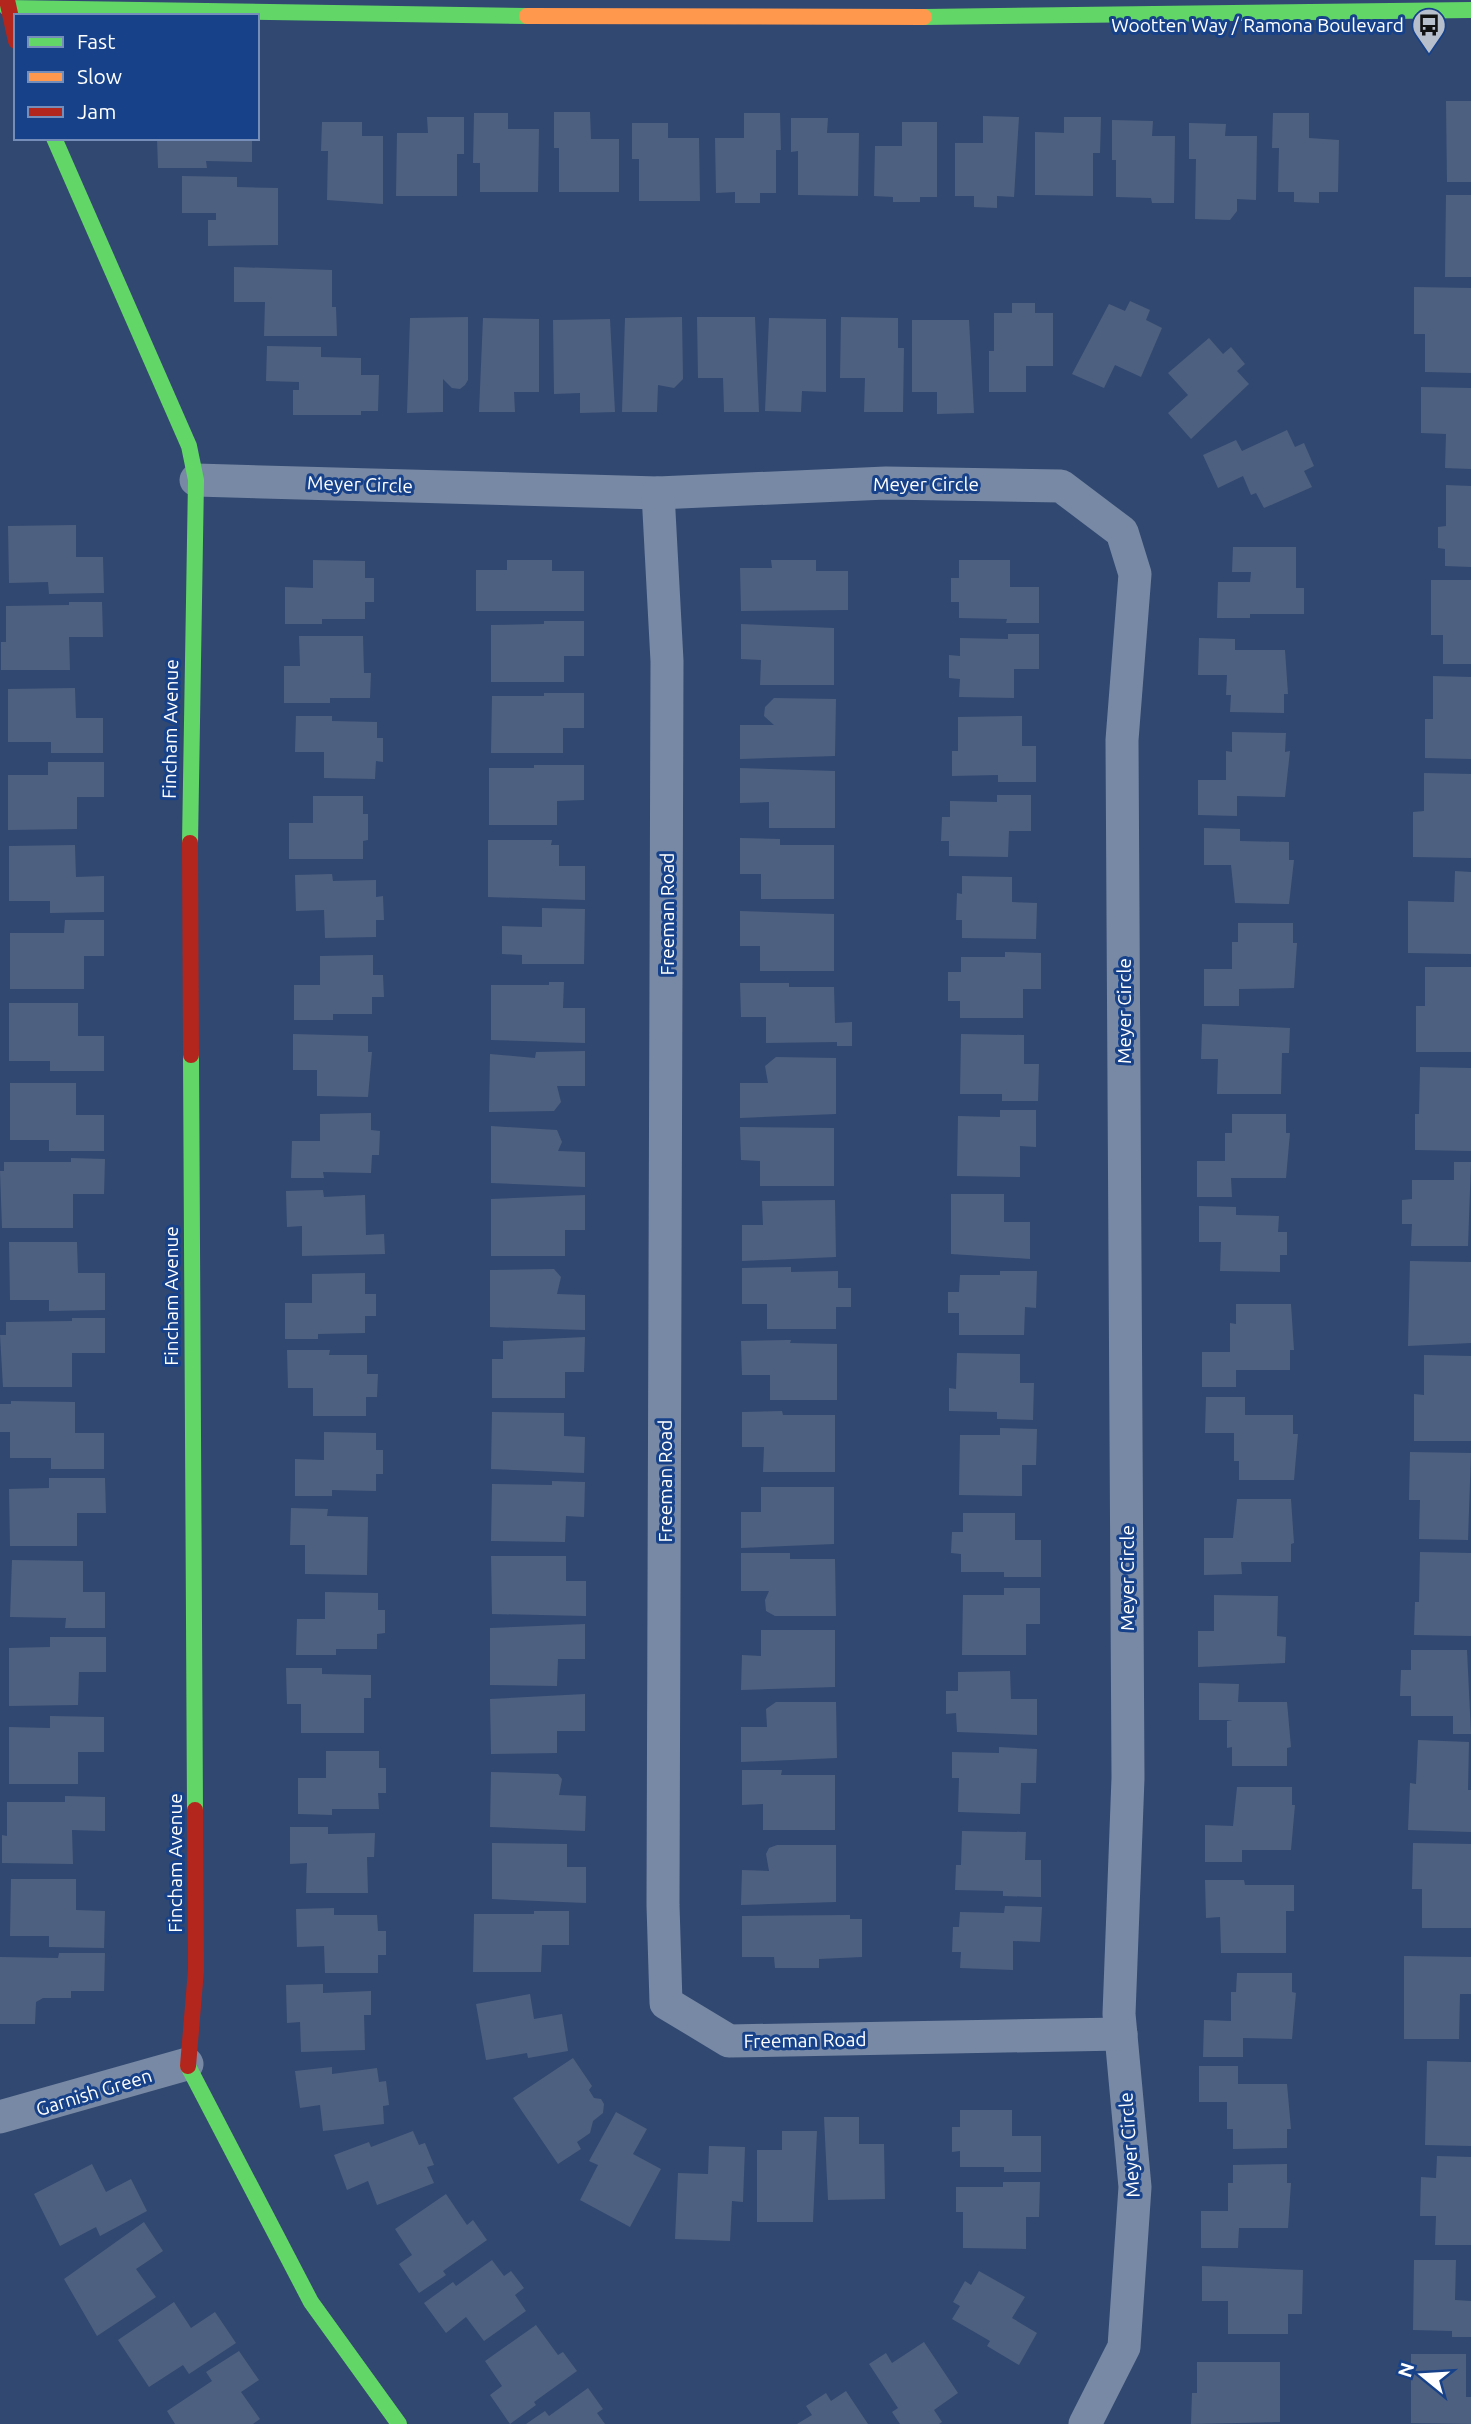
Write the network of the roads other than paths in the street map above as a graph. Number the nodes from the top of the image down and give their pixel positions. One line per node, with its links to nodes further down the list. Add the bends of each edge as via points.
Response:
1 (7, 4): 2 (street, via 364,15 1248,15); 3 (street)
2 (1471, 10)
3 (14, 33)
4 (55, 140): 5 (street, Fincham Avenue, via 189,446)
5 (196, 480): 6 (street, Meyer Circle); 8 (street, Fincham Avenue, via 190,801 196,1970)
6 (658, 493): 7 (street, Freeman Road, via 667,661 666,2003 729,2041); 7 (street, Meyer Circle, via 886,483 1061,486 1122,532 1135,574 1122,740 1128,1778)
7 (1121, 2034): 11 (street, Meyer Circle, via 1135,2187 1124,2347)
8 (187, 2064): 9 (street, Garnish Green); 10 (street, via 311,2302)
9 (0, 2117)
10 (399, 2424)
11 (1085, 2424)

